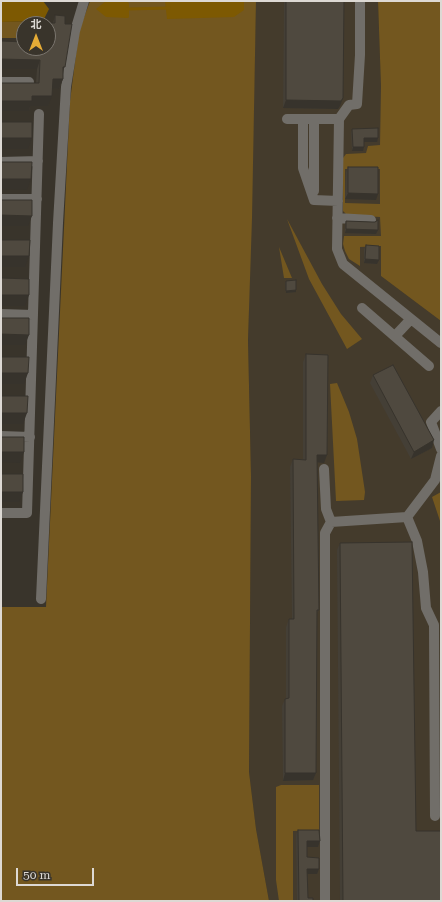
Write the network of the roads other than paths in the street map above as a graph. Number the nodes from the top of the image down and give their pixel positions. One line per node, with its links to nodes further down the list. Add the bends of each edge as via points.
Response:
1 (84, 1): 34 (street, via 75,31 66,87)
2 (360, 1): 7 (street, via 357,104 349,105)
3 (1, 82): 4 (street)
4 (29, 82)
5 (287, 119): 6 (street)
6 (303, 119): 9 (street); 14 (street, via 303,168)
7 (339, 119): 9 (street); 15 (street)
8 (36, 120): 11 (street)
9 (314, 120): 14 (street)
10 (1, 162): 11 (street)
11 (38, 162): 13 (street)
12 (1, 199): 13 (street)
13 (36, 199): 20 (street, via 31,279)
14 (314, 200): 15 (street)
15 (338, 201): 16 (street)
16 (337, 218): 17 (street); 21 (street, via 337,249 343,264)
17 (371, 220)
18 (362, 308): 22 (street)
19 (1, 314): 20 (street)
20 (33, 315): 27 (street, via 27,397)
21 (411, 318): 22 (street); 23 (street)
22 (395, 336): 24 (street)
23 (441, 343)
24 (429, 366)
25 (441, 411): 28 (street, via 431,422)
26 (1, 436): 27 (street)
27 (30, 436): 31 (street, via 25,475 27,513)
28 (441, 449)
29 (441, 457): 32 (street, via 434,480)
30 (324, 469): 33 (street, via 326,509)
31 (1, 513)
32 (407, 518): 33 (street); 35 (street, via 417,541 426,608)
33 (331, 522): 37 (street, via 325,533)
34 (41, 599)
35 (437, 625): 36 (street)
36 (434, 816)
37 (325, 901)

